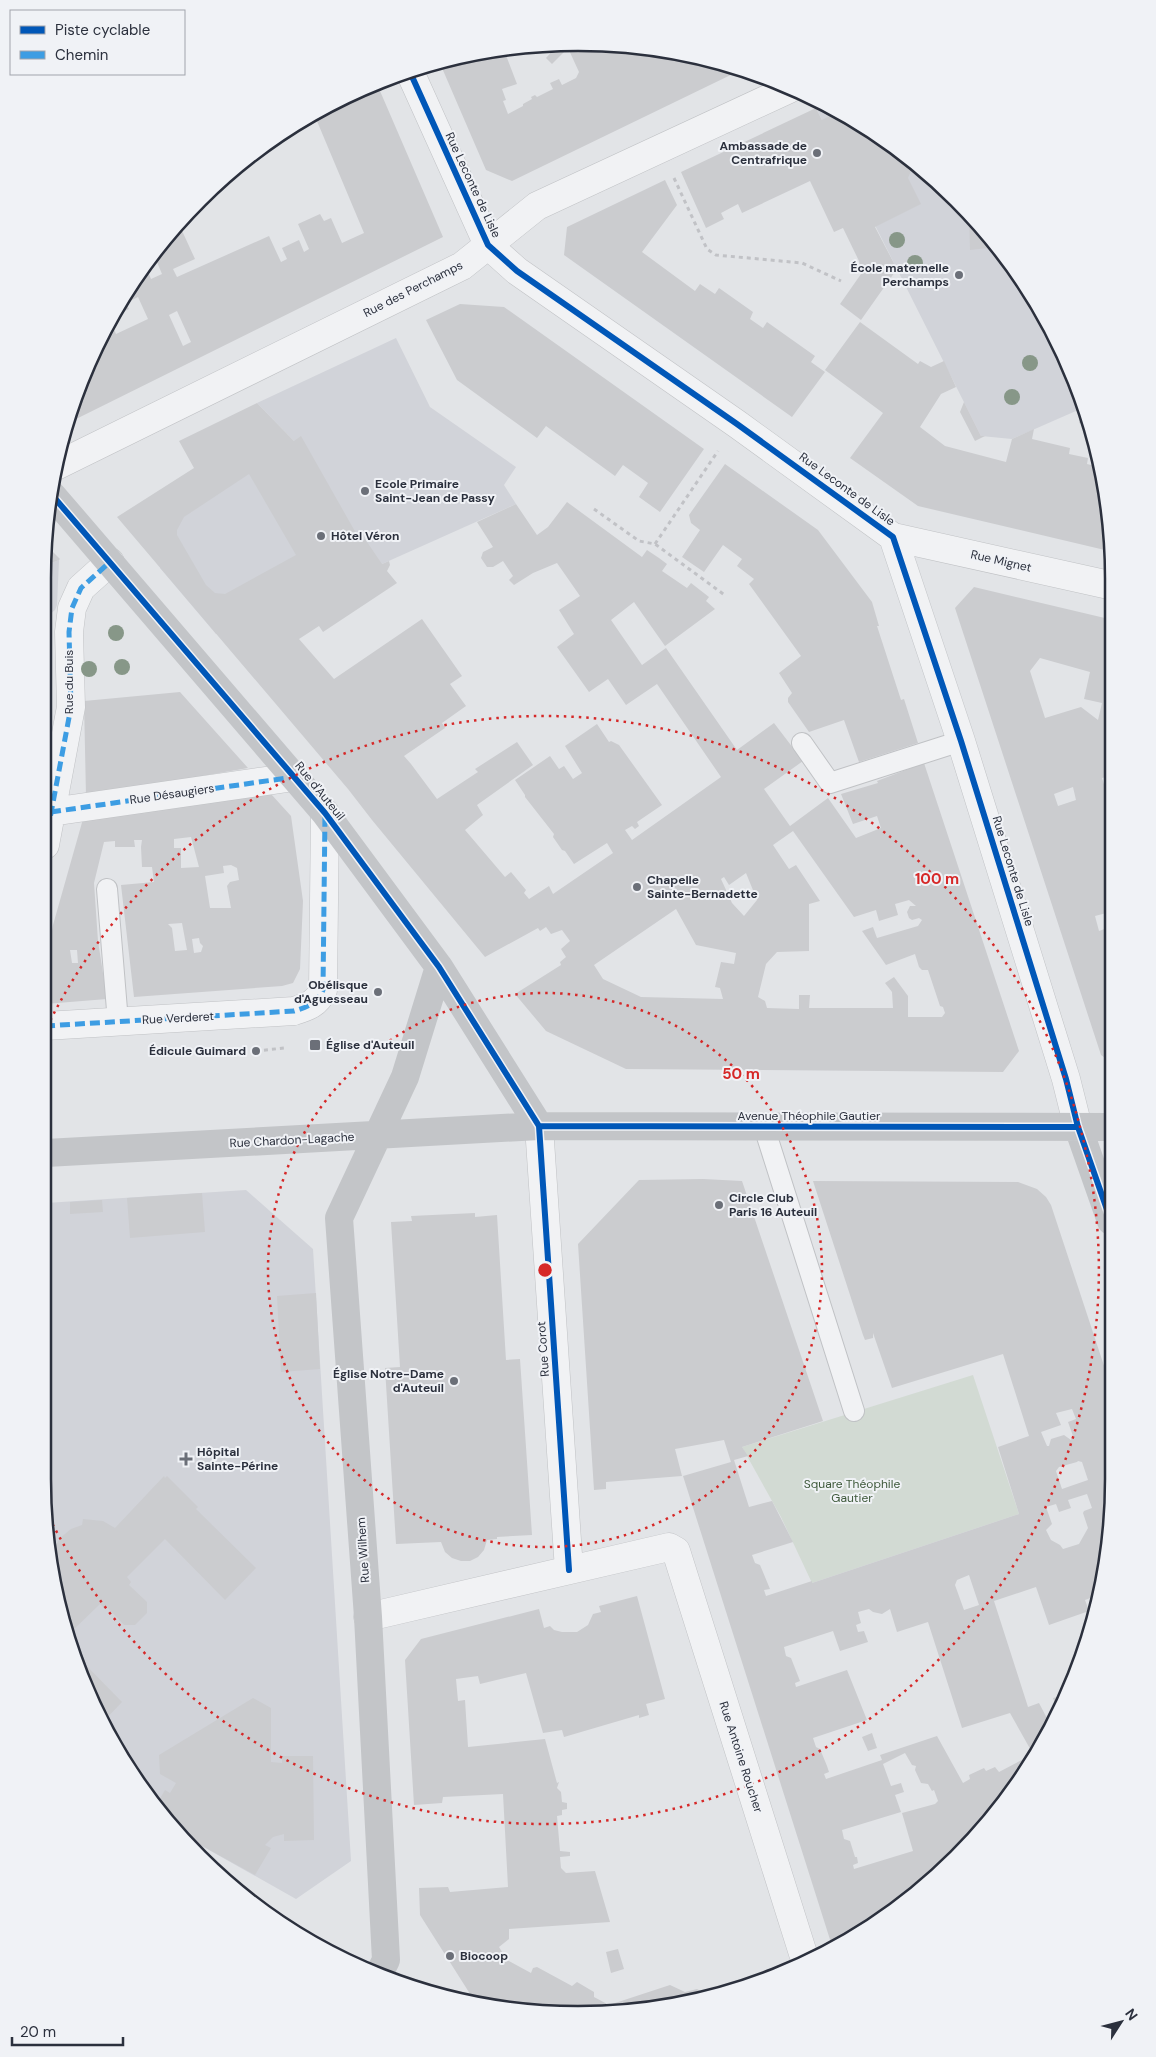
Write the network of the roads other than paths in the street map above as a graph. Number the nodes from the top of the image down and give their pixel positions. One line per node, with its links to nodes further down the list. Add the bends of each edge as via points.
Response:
1 (413, 78): 3 (street, Rue Leconte de Lisle)
2 (783, 92): 3 (street, Rue des Perchamps, via 537,206)
3 (488, 245): 4 (street, Rue des Perchamps, via 462,266); 6 (street, Rue Leconte de Lisle, via 517,271)
4 (64, 462)
5 (57, 501): 7 (street, Rue d'Auteuil)
6 (893, 537): 8 (street, Rue Mignet); 9 (street, Rue Leconte de Lisle)
7 (110, 562): 11 (street, Rue d'Auteuil); 12 (street, Rue du Buis, via 81,588 72,608 69,632 71,708)
8 (1105, 584)
9 (961, 741): 10 (lane, via 830,783); 21 (street, Rue Leconte de Lisle)
10 (802, 743)
11 (294, 777): 12 (street, Rue Désaugiers); 13 (street, Rue d'Auteuil)
12 (51, 812)
13 (325, 813): 15 (street, Rue d'Auteuil); 16 (street, Rue d'Auteuil, via 323,990)
14 (107, 889): 17 (lane)
15 (439, 967): 19 (street, Rue d'Auteuil); 23 (street, via 406,1077)
16 (310, 1006): 17 (street, Rue Verderet, via 294,1011)
17 (118, 1022): 18 (street, Rue Verderet)
18 (51, 1026)
19 (539, 1126): 20 (street, Avenue Théophile Gautier); 23 (street, Rue Chardon-Lagache); 27 (street, Rue Corot)
20 (764, 1127): 21 (street, Avenue Théophile Gautier); 26 (lane)
21 (1078, 1128): 22 (street, Avenue Théophile Gautier); 25 (street)
22 (1105, 1128)
23 (379, 1135): 24 (street, Rue Chardon-Lagache); 28 (street, Rue Wilhem, via 339,1218)
24 (51, 1153)
25 (1105, 1204)
26 (854, 1411)
27 (569, 1570): 28 (street); 29 (street, Rue Antoine Roucher, via 669,1547 676,1551)
28 (368, 1617): 30 (street, Rue Wilhem, via 386,1960)
29 (804, 1955)
30 (382, 1968)

